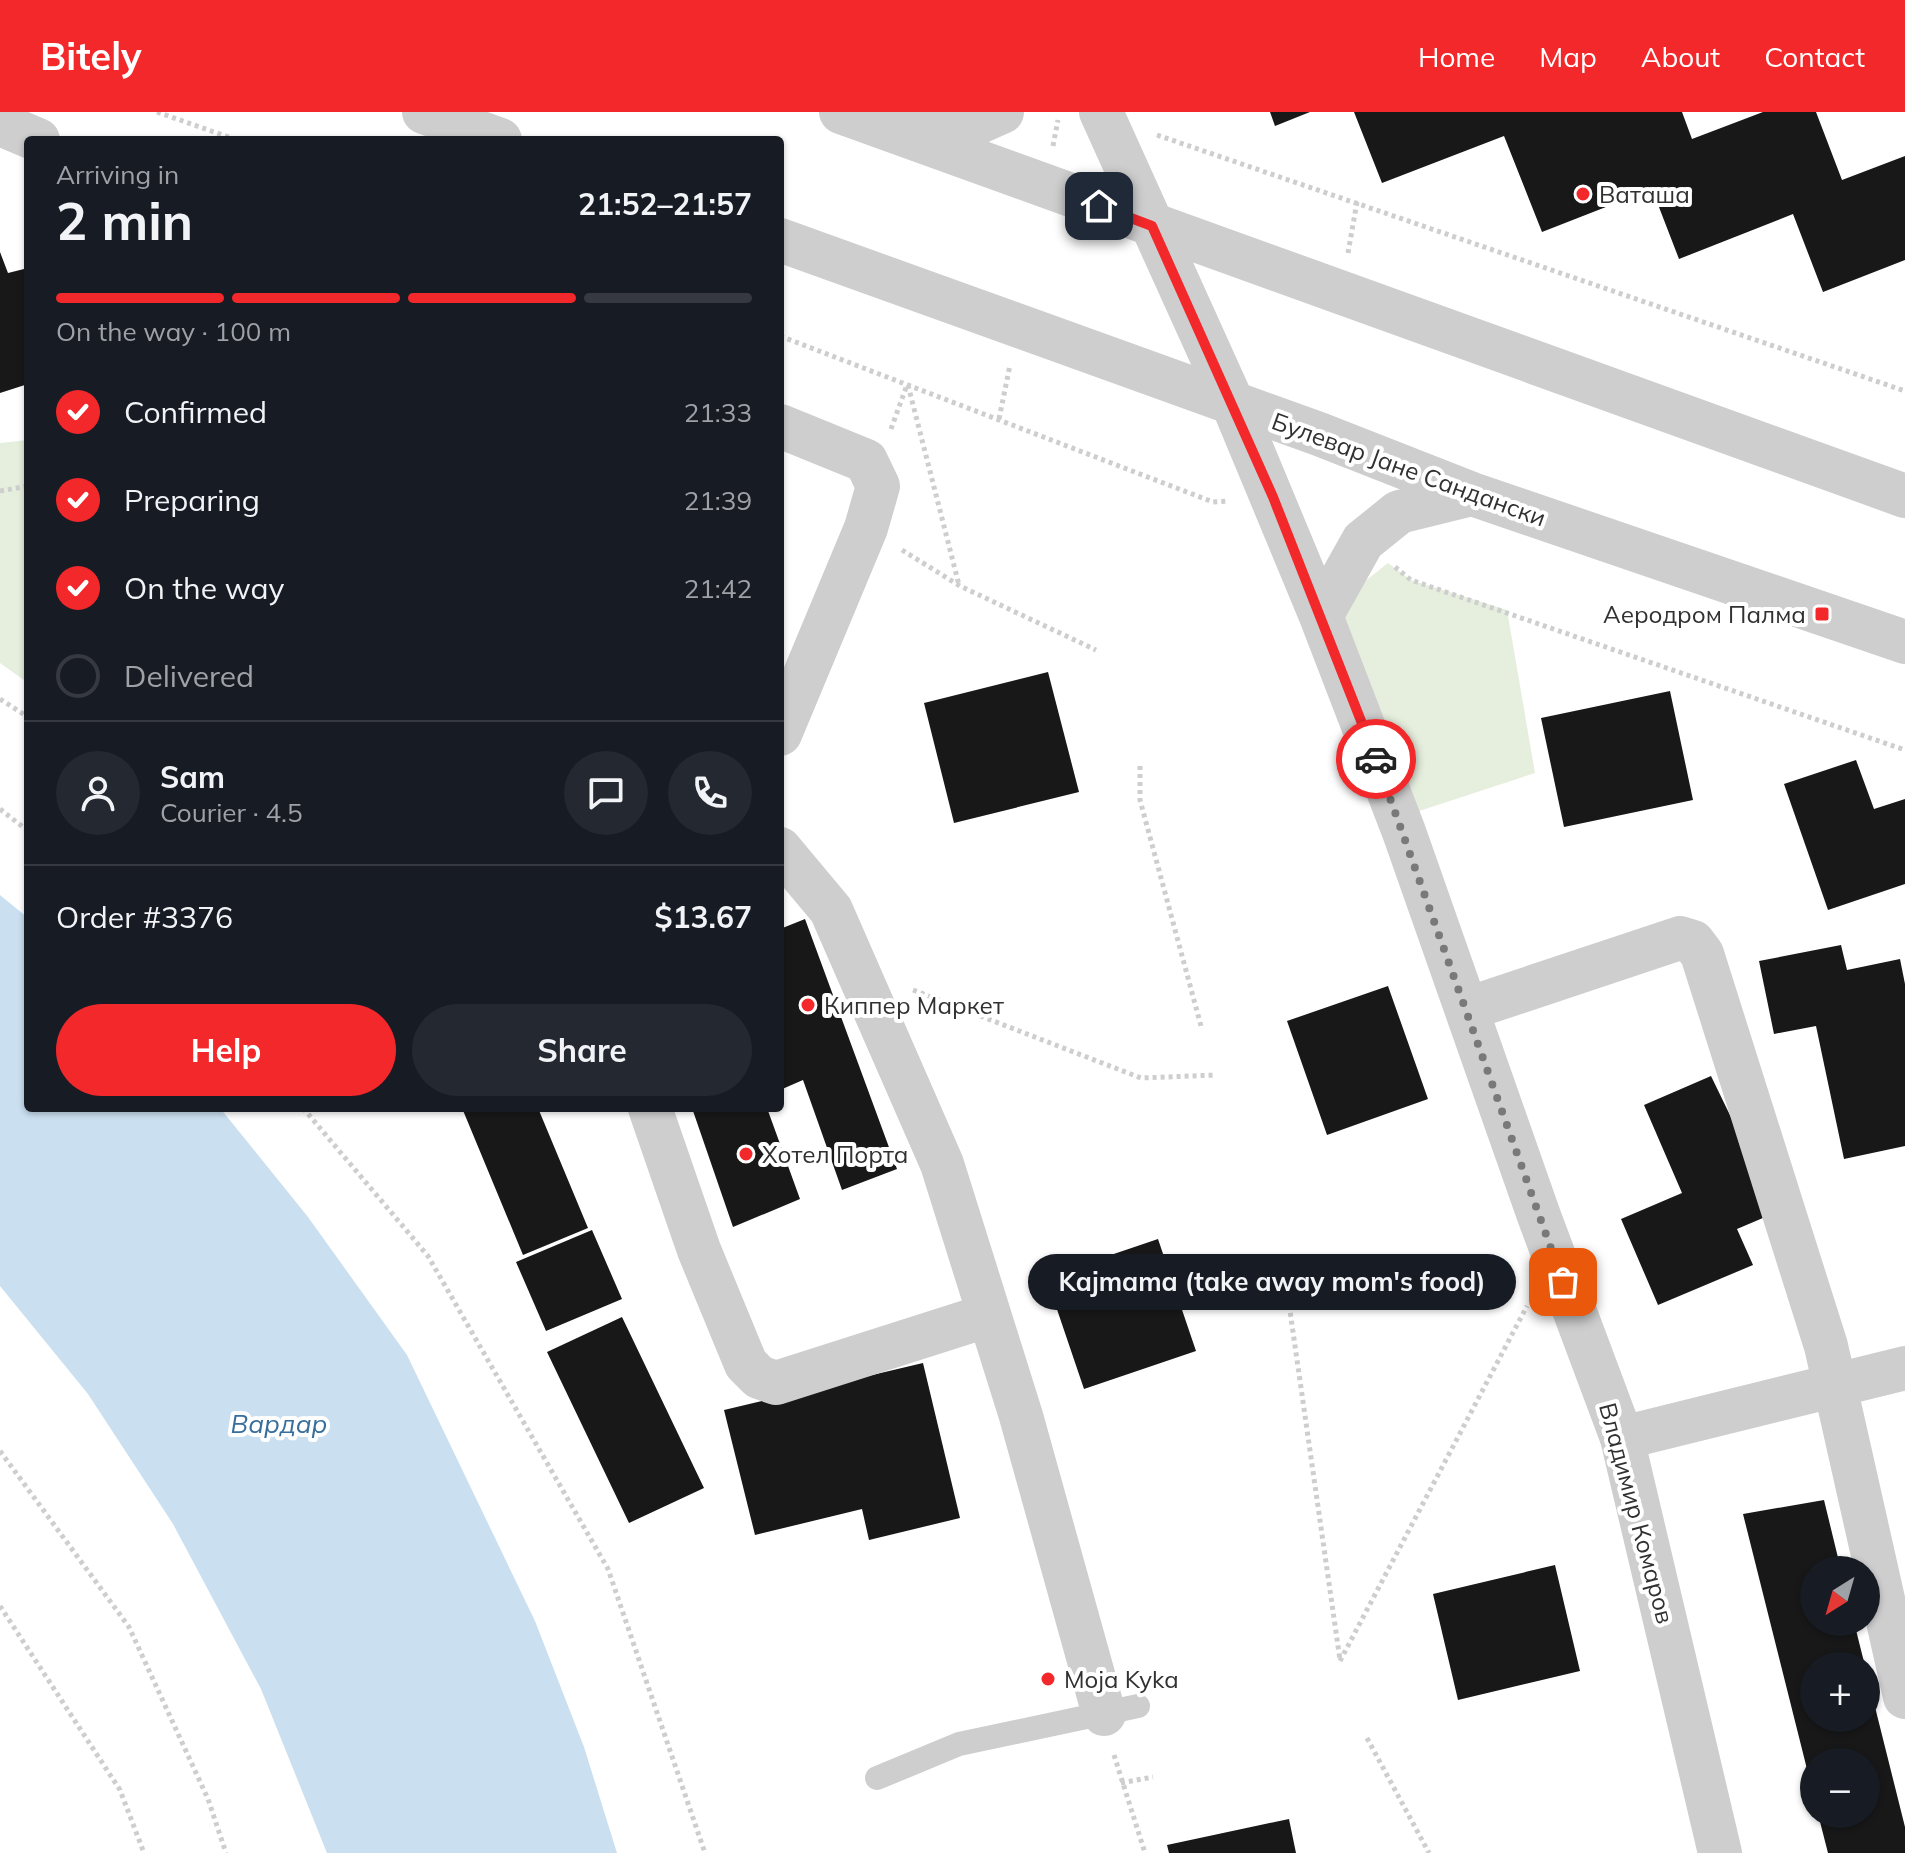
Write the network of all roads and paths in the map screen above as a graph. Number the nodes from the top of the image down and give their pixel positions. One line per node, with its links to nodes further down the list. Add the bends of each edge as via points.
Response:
1 (157, 112): 9 (path)
2 (424, 112): 10 (street)
3 (841, 112): 7 (street)
4 (1002, 112): 7 (street, via 957,132)
5 (1102, 114): 11 (street, Владимир Комаров); 16 (path)
6 (0, 124): 8 (street)
7 (899, 133): 11 (street)
8 (28, 136)
9 (226, 136)
10 (489, 136)
11 (1152, 226): 17 (street, Владимир Комаров); 23 (street)
12 (784, 241): 13 (street, Булевар Јане Сандански)
13 (1018, 325): 17 (street, Булевар Јане Сандански); 18 (path)
14 (784, 338): 15 (path)
15 (907, 384): 18 (path); 27 (path)
16 (1905, 391)
17 (1233, 404): 22 (street, Булевар Јане Сандански); 28 (street, Владимир Комаров)
18 (999, 419): 24 (path)
19 (784, 428): 25 (street, via 866,461 878,486)
20 (24, 487): 21 (path)
21 (0, 491)
22 (1472, 494): 26 (street, via 1399,512); 29 (street, Булевар Јане Сандански)
23 (1905, 496)
24 (1213, 502)
25 (866, 528): 27 (path); 33 (street)
26 (1363, 541): 28 (street); 34 (path, via 1411,580)
27 (960, 586): 30 (path)
28 (1321, 616): 40 (street, Владимир Комаров)
29 (1905, 642)
30 (1096, 650)
31 (0, 699): 32 (path)
32 (24, 714)
33 (784, 724)
34 (1905, 750)
35 (1140, 766): 41 (path, via 1140,800)
36 (0, 809): 37 (path)
37 (24, 828)
38 (784, 854): 39 (street, via 831,910)
39 (856, 968): 42 (path, via 1141,1078); 47 (street, via 942,1164)
40 (1467, 1009): 45 (street, Владимир Комаров); 49 (street, via 1680,938 1693,942 1730,1035)
41 (1201, 1026)
42 (1216, 1075)
43 (306, 1112): 61 (path, via 428,1256 608,1569)
44 (651, 1112): 47 (street, via 699,1250 746,1364 759,1377 776,1383)
45 (1554, 1256): 46 (path, via 1340,1661); 50 (street, Владимир Комаров)
46 (1288, 1297)
47 (989, 1315): 54 (street)
48 (1905, 1368): 49 (street)
49 (1834, 1384): 50 (street); 53 (street)
50 (1622, 1438): 64 (street, Владимир Комаров)
51 (0, 1451): 60 (path, via 129,1627 208,1799)
52 (0, 1606): 59 (path, via 120,1790)
53 (1905, 1697)
54 (1121, 1710): 57 (lane, via 959,1744); 58 (path)
55 (1367, 1738): 63 (path)
56 (1153, 1777): 58 (path)
57 (877, 1778)
58 (1121, 1783): 62 (path)
59 (144, 1853)
60 (226, 1853)
61 (705, 1853)
62 (1145, 1853)
63 (1429, 1853)
64 (1720, 1853)

